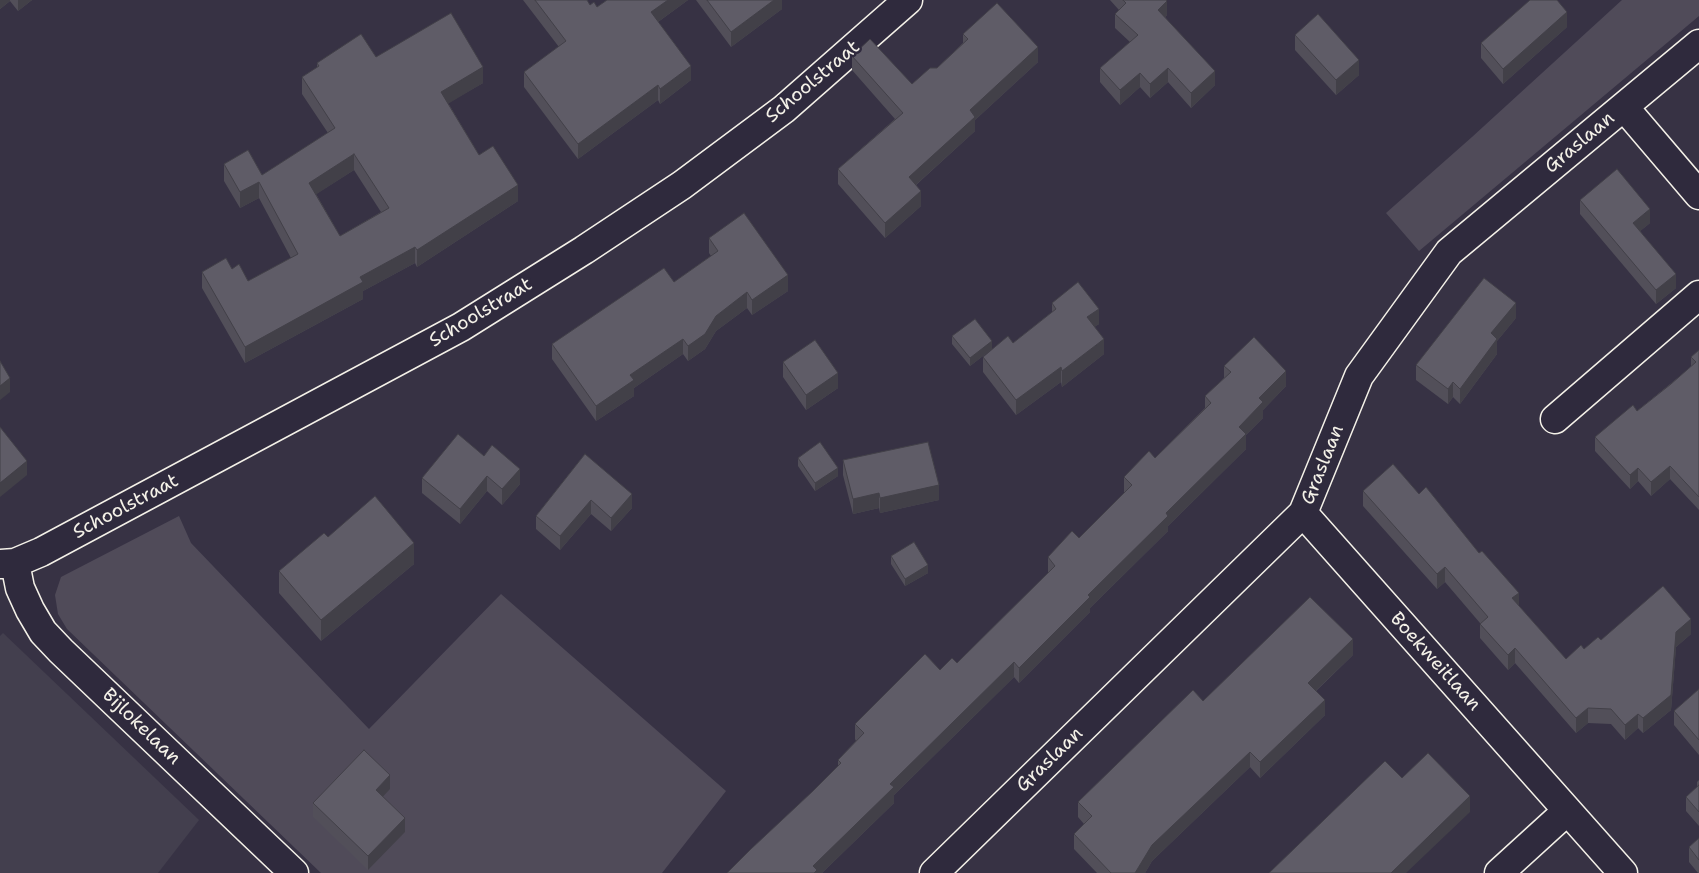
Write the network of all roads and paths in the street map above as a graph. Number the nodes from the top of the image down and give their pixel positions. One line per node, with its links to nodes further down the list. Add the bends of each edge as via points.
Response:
1 (908, 0): 8 (street, Schoolstraat, via 784,109 682,185 469,322 41,552)
2 (1699, 44): 3 (street, Graslaan)
3 (1624, 107): 4 (street, Graslaan); 7 (street, Graslaan, via 1448,252 1359,376)
4 (1699, 195)
5 (1699, 295): 6 (street)
6 (1555, 419)
7 (1303, 513): 9 (street, Boekweitlaan); 11 (street, Graslaan)
8 (7, 564): 10 (street, Bijlokelaan, via 40,629)
9 (1567, 811): 12 (street); 13 (street, Boekweitlaan)
10 (294, 873)
11 (934, 873)
12 (1499, 873)
13 (1623, 873)

